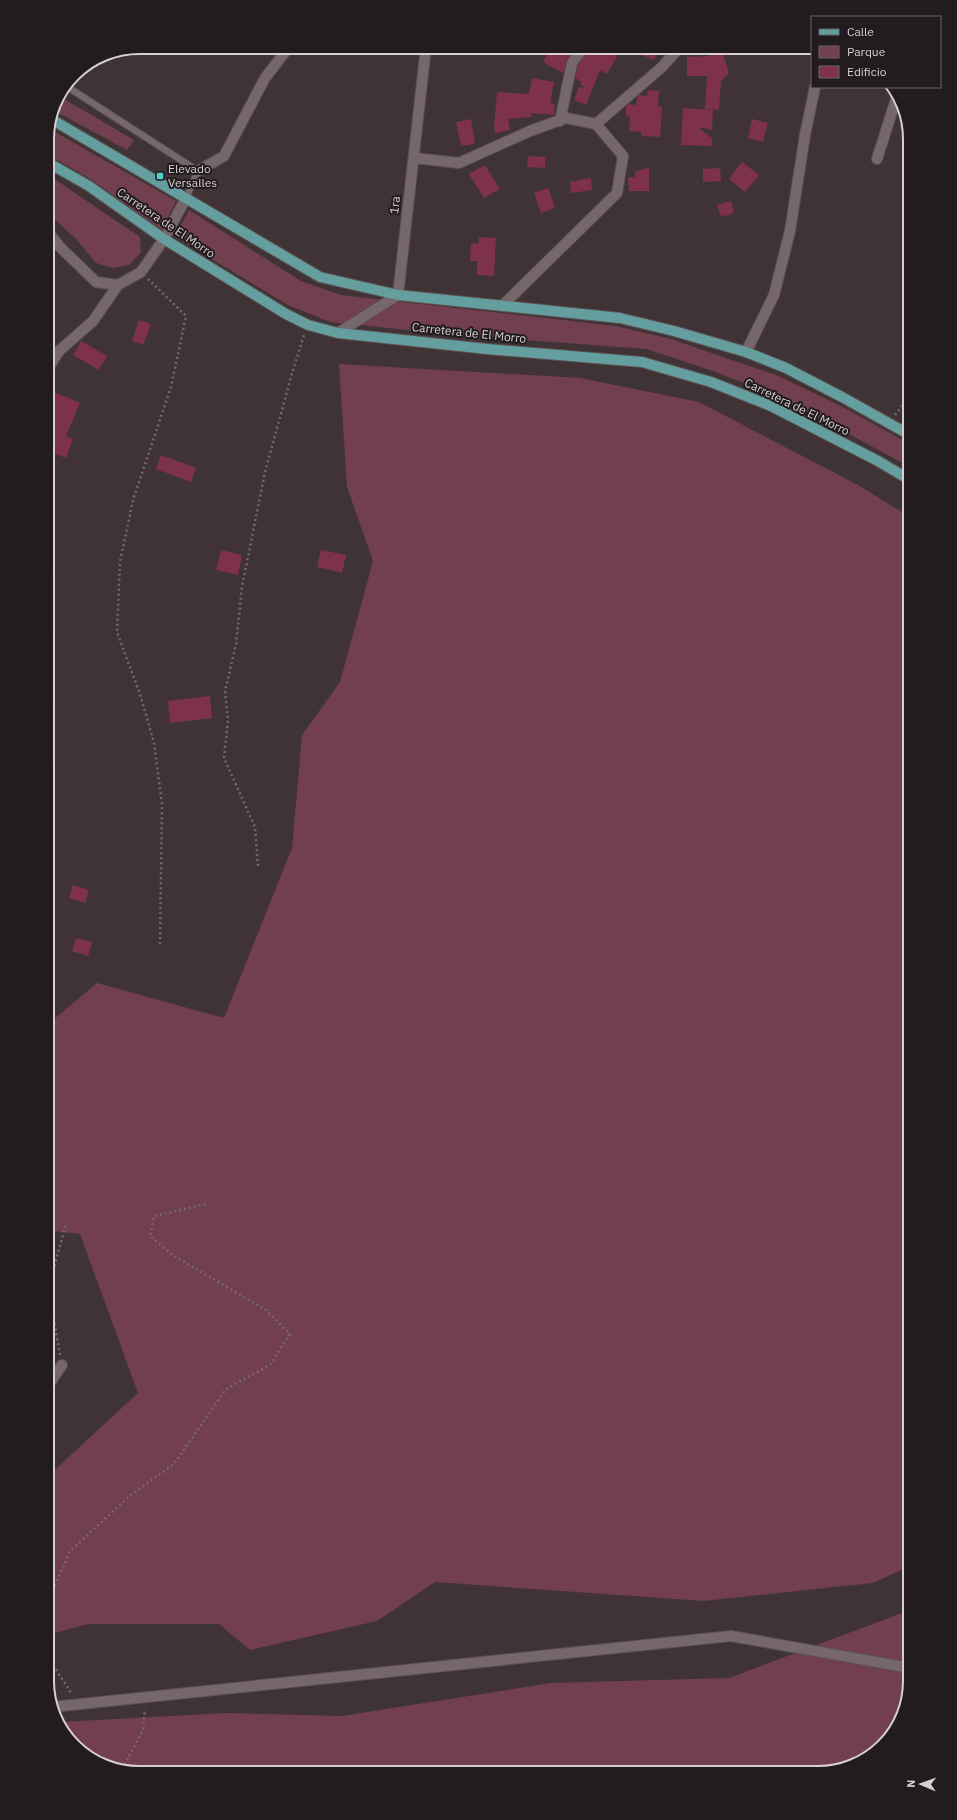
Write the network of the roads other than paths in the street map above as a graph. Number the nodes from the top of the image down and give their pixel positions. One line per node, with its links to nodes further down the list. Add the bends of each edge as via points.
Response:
1 (284, 54): 14 (street, via 265,78 224,156)
2 (425, 54): 11 (street, 1ra)
3 (579, 54): 8 (street, via 572,63)
4 (674, 54): 10 (street)
5 (815, 88): 22 (street, via 790,231 774,295)
6 (70, 89): 14 (lane)
7 (895, 103): 12 (street)
8 (560, 121): 10 (street, via 566,118); 11 (street, via 530,131 459,163)
9 (56, 122): 15 (main road)
10 (596, 124): 20 (street, via 623,156 617,193)
11 (414, 158): 19 (street, 1ra)
12 (877, 159)
13 (54, 166): 17 (main road, Carretera de El Morro, via 89,186)
14 (198, 171): 15 (lane)
15 (186, 198): 17 (street); 19 (main road, via 320,277)
16 (54, 240): 18 (street, via 96,282)
17 (164, 240): 18 (street, via 141,272); 21 (main road, Carretera de El Morro, via 286,314 308,325)
18 (118, 285): 23 (street, via 93,321 59,350)
19 (398, 295): 20 (main road); 21 (street)
20 (502, 306): 22 (main road, via 620,318)
21 (338, 333): 25 (main road, Carretera de El Morro, via 642,362 711,382 771,406)
22 (746, 352): 24 (main road, via 786,368)
23 (54, 358)
24 (903, 431)
25 (903, 476)
26 (62, 1366): 27 (street)
27 (54, 1377)
28 (903, 1667): 29 (street, via 731,1636)
29 (58, 1707)

